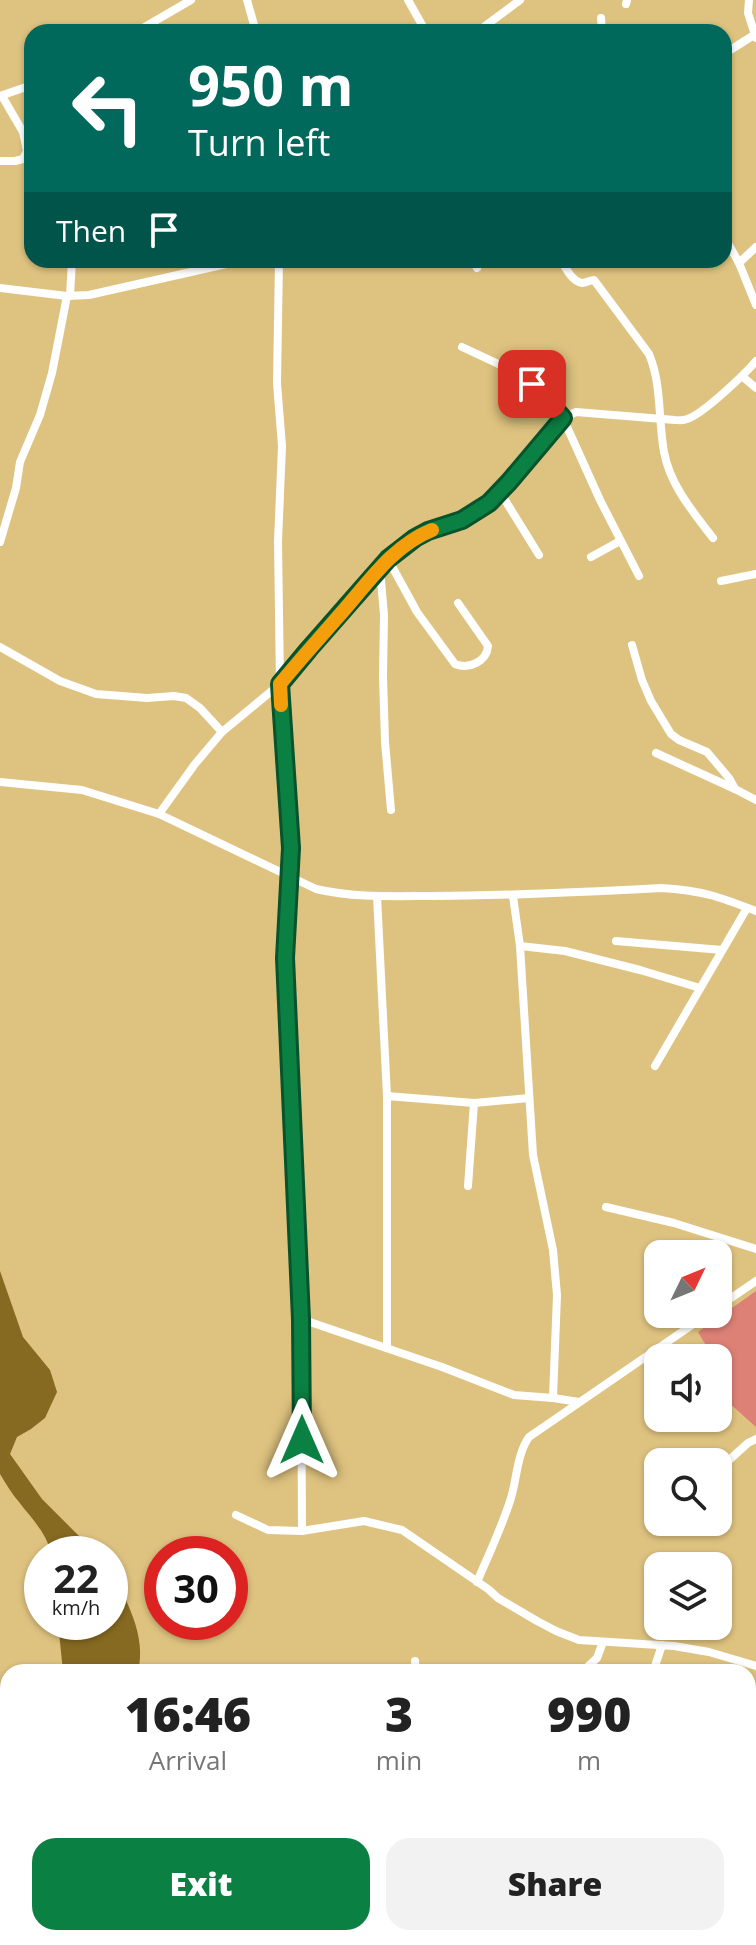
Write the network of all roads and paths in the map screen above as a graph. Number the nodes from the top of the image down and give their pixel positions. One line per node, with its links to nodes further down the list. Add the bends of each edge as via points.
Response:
1 (191, 0): 7 (street)
2 (247, 0): 8 (street)
3 (408, 0): 9 (street)
4 (520, 0): 10 (street)
5 (749, 0): 12 (street)
6 (601, 18): 11 (street)
7 (150, 24)
8 (254, 24)
9 (422, 24)
10 (488, 24)
11 (601, 24)
12 (755, 36): 13 (street)
13 (732, 49)
14 (24, 88): 15 (street)
15 (1, 96): 16 (street)
16 (24, 137)
17 (24, 157): 18 (street)
18 (0, 161)
19 (756, 247): 21 (street)
20 (732, 250): 21 (street)
21 (739, 263): 28 (street)
22 (71, 268): 27 (street)
23 (209, 268): 27 (street)
24 (279, 268): 49 (street)
25 (566, 268): 34 (street, via 577,282 598,284 649,354)
26 (0, 288): 27 (street)
27 (69, 296): 38 (street, via 52,373 20,462)
28 (756, 305)
29 (462, 347): 33 (street, via 532,384)
30 (756, 361): 31 (street)
31 (743, 377): 32 (street); 34 (street, via 688,419)
32 (756, 388)
33 (563, 418): 34 (street, via 576,412); 35 (street); 37 (street)
34 (660, 419): 36 (street, via 669,470)
35 (500, 492): 39 (street); 41 (street, via 476,512 428,531)
36 (713, 538)
37 (620, 541): 40 (street); 44 (street)
38 (0, 542)
39 (539, 555)
40 (591, 557)
41 (388, 559): 42 (street); 46 (street, via 417,612 455,664 471,666 488,646)
42 (380, 569): 49 (street); 55 (street)
43 (756, 574): 45 (street)
44 (639, 576)
45 (721, 581)
46 (458, 603)
47 (632, 645): 53 (street, via 651,701 671,734 707,752)
48 (0, 647): 50 (street, via 60,681 96,694 186,698)
49 (280, 684): 50 (street); 57 (street)
50 (222, 732): 56 (street)
51 (656, 753): 53 (street)
52 (0, 782): 56 (street, via 82,790)
53 (735, 789): 54 (street)
54 (756, 800)
55 (391, 810)
56 (159, 814): 57 (street)
57 (289, 876): 58 (street, via 337,894); 74 (street, via 285,958)
58 (377, 896): 59 (street); 66 (street)
59 (513, 896): 60 (street, via 687,889); 62 (street)
60 (751, 909): 63 (street)
61 (616, 941): 63 (street)
62 (520, 946): 64 (street, via 565,951); 67 (street)
63 (722, 950): 64 (street)
64 (700, 988): 65 (street)
65 (655, 1066)
66 (387, 1096): 68 (street); 76 (street)
67 (529, 1098): 68 (street); 77 (street, via 533,1155 557,1295)
68 (474, 1103): 69 (street)
69 (468, 1186)
70 (606, 1207): 71 (street)
71 (756, 1249)
72 (756, 1281): 73 (street)
73 (732, 1297)
74 (301, 1319): 76 (street); 82 (street)
75 (687, 1328): 78 (street)
76 (387, 1348): 77 (street, via 514,1395)
77 (553, 1398): 78 (street)
78 (579, 1402): 83 (street, via 524,1443 504,1520)
79 (756, 1439): 80 (street)
80 (732, 1457)
81 (236, 1515): 82 (street, via 268,1530)
82 (302, 1531): 83 (street, via 364,1521 402,1530)
83 (477, 1582): 84 (street, via 556,1631)
84 (603, 1642): 85 (street); 88 (street)
85 (662, 1645): 89 (street); 90 (street)
86 (415, 1661): 87 (street)
87 (415, 1664)
88 (591, 1664)
89 (656, 1664)
90 (749, 1664)

